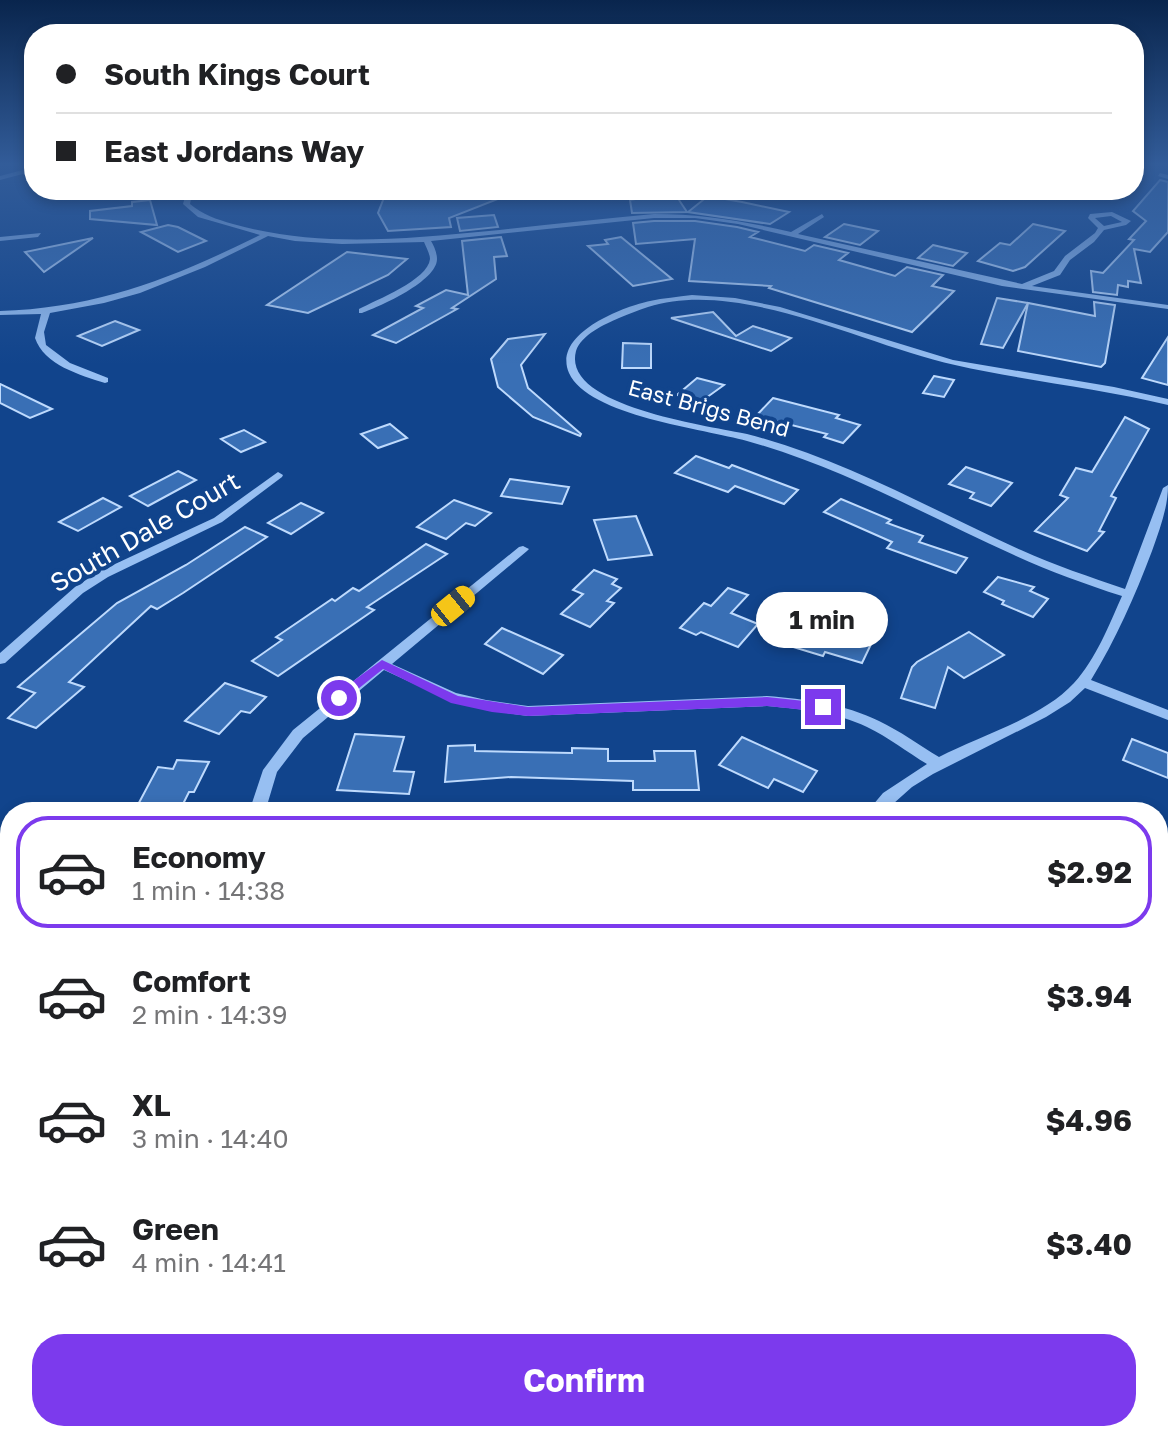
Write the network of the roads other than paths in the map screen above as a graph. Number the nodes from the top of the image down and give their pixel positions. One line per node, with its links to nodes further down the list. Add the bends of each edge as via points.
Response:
1 (250, 230): 7 (street)
2 (514, 230): 10 (street)
3 (771, 230): 8 (street)
4 (799, 230): 8 (street)
5 (1100, 230): 11 (street, via 1064,257)
6 (38, 235): 9 (street)
7 (265, 235): 10 (street, via 342,242); 16 (street, via 123,296)
8 (791, 235): 12 (street)
9 (0, 239)
10 (427, 239): 15 (street, via 434,257 426,275)
11 (1057, 273): 12 (street); 13 (street)
12 (1021, 288): 13 (street)
13 (1084, 297): 14 (street)
14 (1168, 307)
15 (362, 311)
16 (46, 312): 17 (street); 18 (street, via 39,334 43,347 56,359)
17 (0, 313)
18 (105, 380)
19 (1168, 402): 23 (street, East Brigs Bend, via 1108,387 952,363 772,308 718,299 670,300 632,308 600,324 572,349 578,381 606,400 837,467 1038,562)
20 (278, 475): 24 (street, South Dale Court, via 218,520 79,590)
21 (1168, 488): 23 (street)
22 (523, 549): 25 (street)
23 (1128, 594): 26 (street)
24 (0, 660)
25 (382, 664): 28 (street, via 455,700 492,708 767,701 823,707 873,724); 29 (street, via 298,734 270,770)
26 (1083, 682): 27 (street); 28 (street, via 1060,703)
27 (1168, 715)
28 (941, 765): 30 (street, via 902,785)
29 (260, 802)
30 (885, 802)

